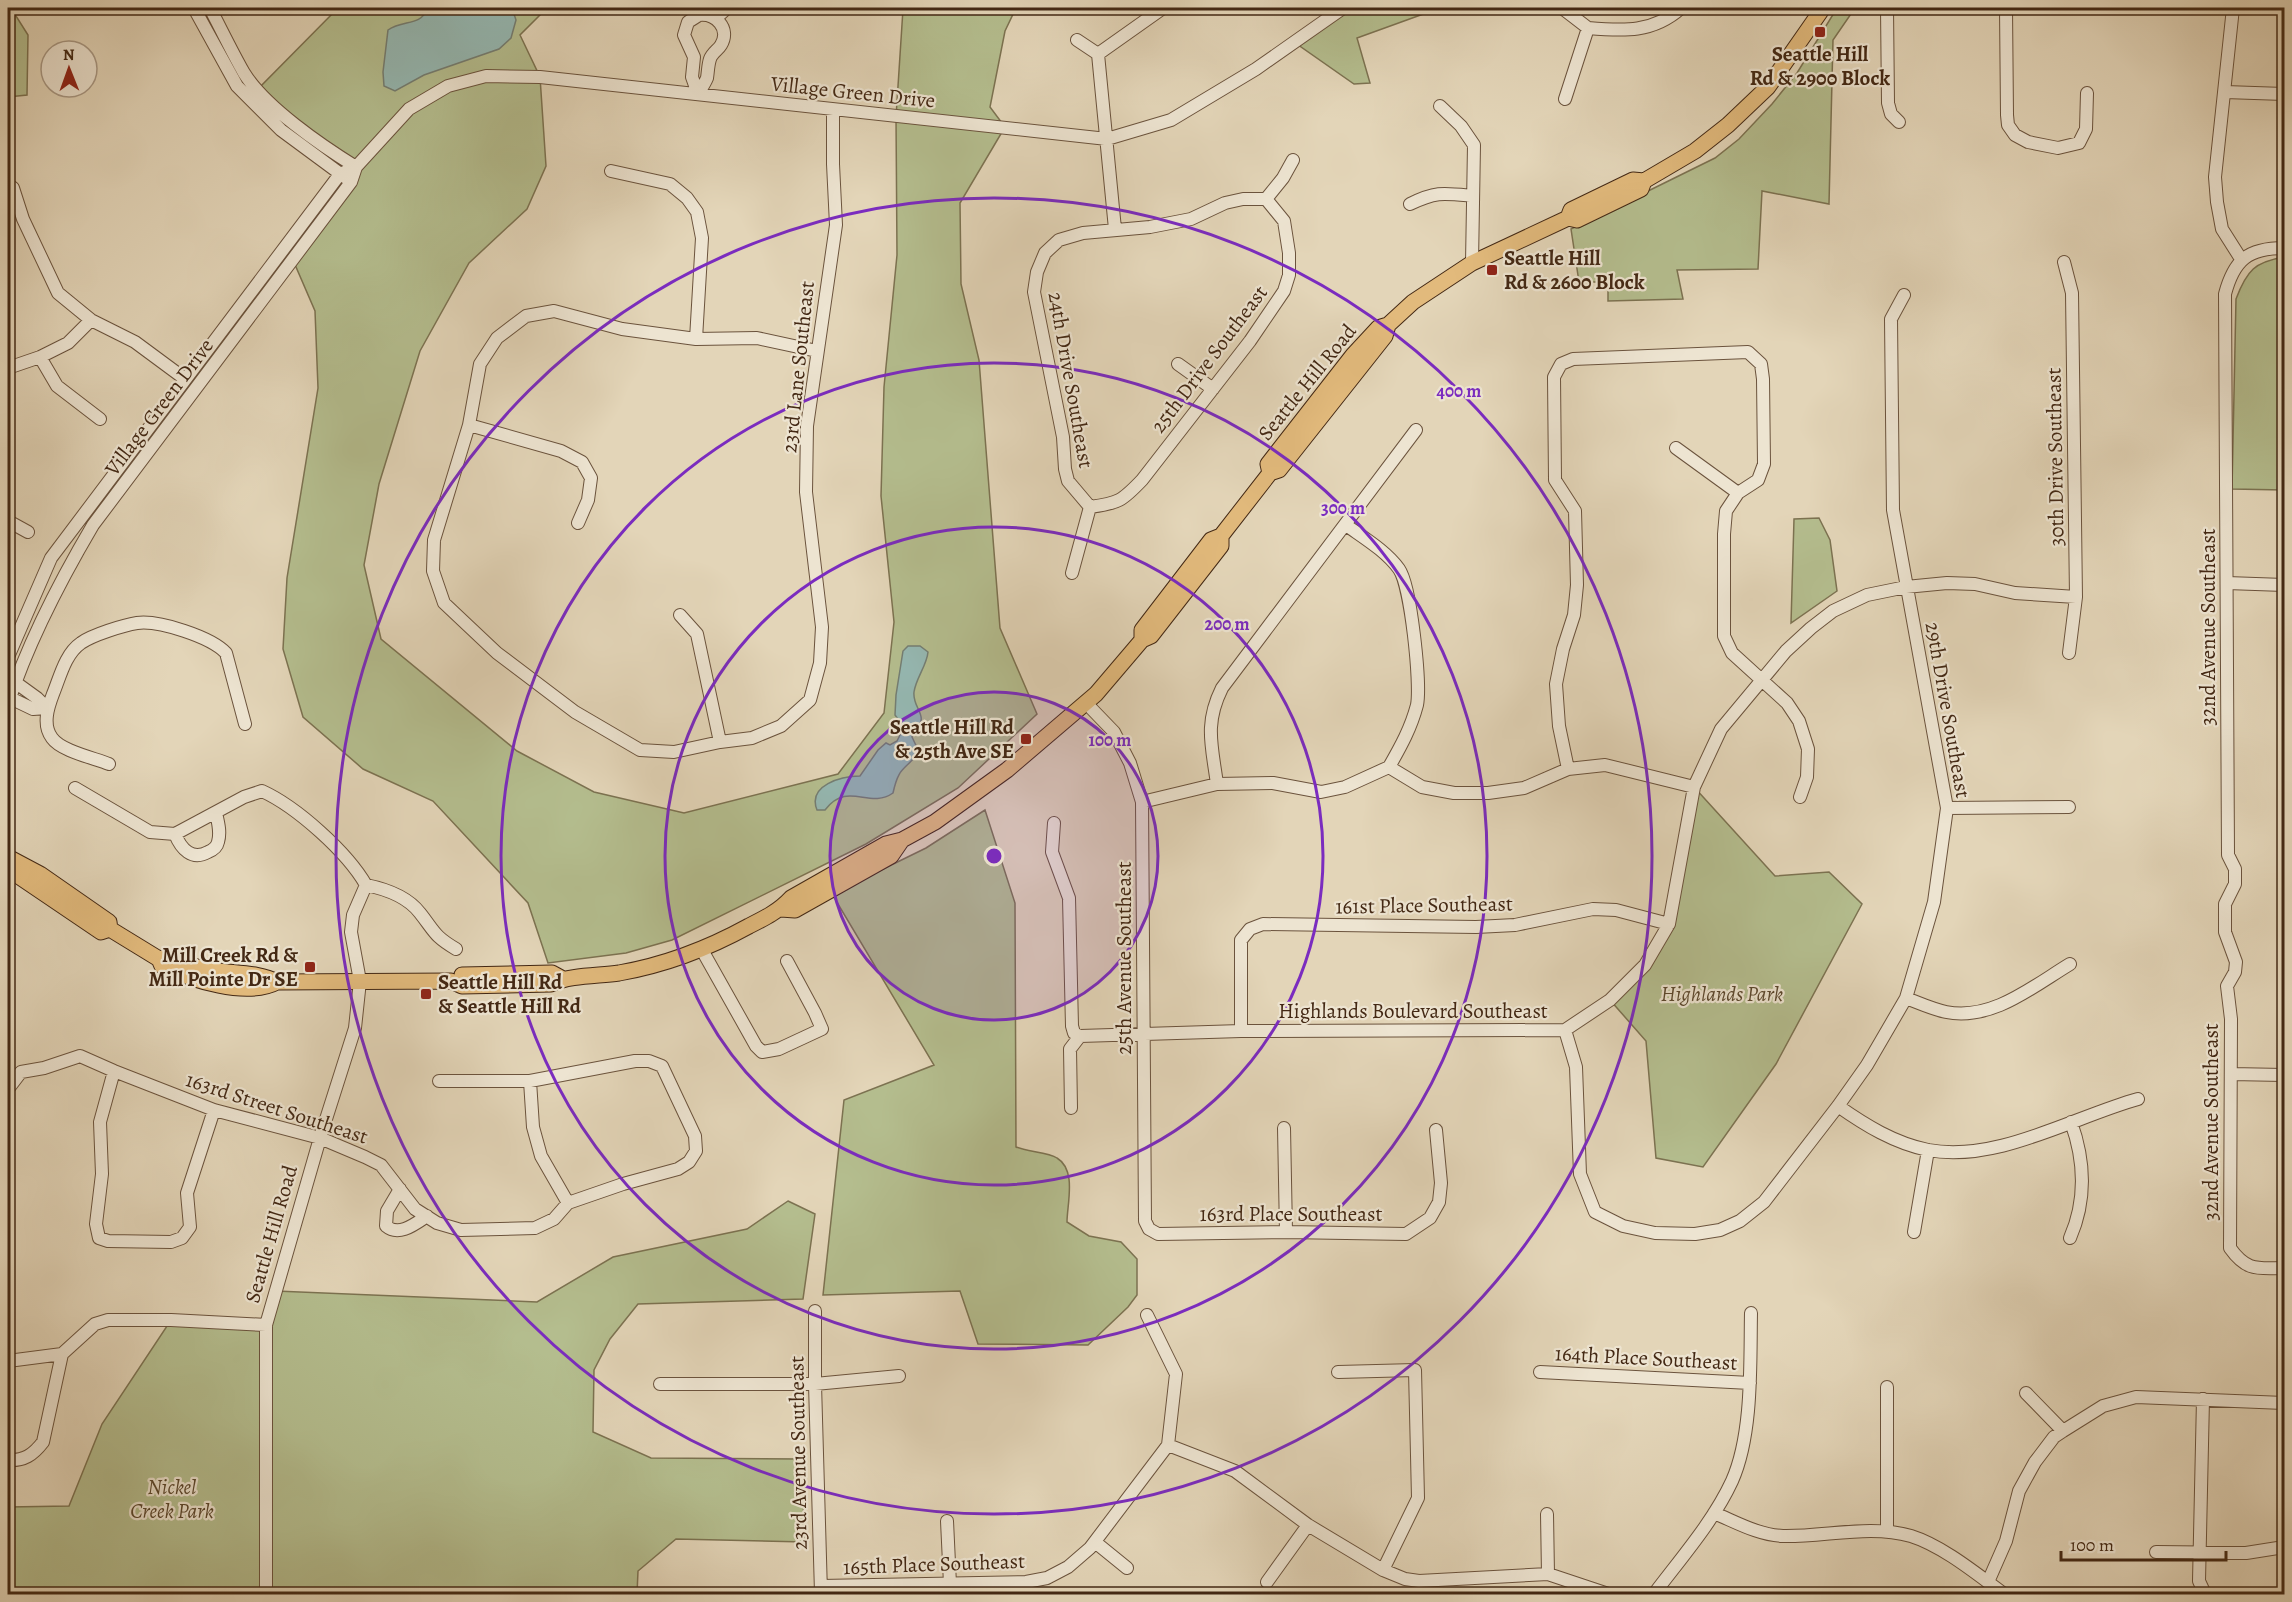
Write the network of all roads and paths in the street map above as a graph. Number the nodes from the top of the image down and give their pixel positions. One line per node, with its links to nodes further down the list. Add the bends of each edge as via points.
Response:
1 (194, 8): 28 (street, via 237,86 281,130)
2 (210, 8): 26 (street, via 245,74 258,89 332,152)
3 (727, 8): 12 (street)
4 (1164, 8): 15 (street)
5 (1343, 8): 24 (street, Village Green Drive, via 1256,69 1171,120)
6 (1562, 8): 13 (street)
7 (1681, 8): 13 (street, via 1668,19 1641,29)
8 (1823, 8): 37 (main road, Seattle Hill Road, via 1768,87 1695,151 1644,181 1633,180 1571,210 1568,218)
9 (1887, 8): 23 (street, via 1888,103)
10 (2006, 8): 17 (street, via 2007,115 2015,135 2058,148 2079,143 2086,129)
11 (2233, 8): 16 (street)
12 (716, 18): 18 (street, via 723,28 723,41 710,57); 18 (street, via 695,17 685,30 686,43 694,57 692,77)
13 (1587, 28): 20 (street)
14 (1077, 40): 15 (street)
15 (1098, 54): 24 (street)
16 (2225, 92): 19 (street); 36 (street, via 2215,177 2217,202 2222,229)
17 (2087, 93)
18 (698, 94): 22 (street, Village Green Drive); 26 (street, Village Green Drive, via 540,77 486,76 448,86 409,109)
19 (2284, 94)
20 (1566, 99)
21 (1440, 106): 31 (street, via 1474,145)
22 (833, 110): 24 (street, Village Green Drive); 42 (street, 23rd Lane Southeast, via 836,225)
23 (1899, 122)
24 (1107, 140): 34 (street)
25 (1293, 160): 32 (street)
26 (356, 167): 28 (street, Village Green Drive); 29 (street, Village Green Drive)
27 (611, 171): 41 (street, via 670,184 697,212 702,238)
28 (340, 174): 29 (street); 46 (street, Village Green Drive)
29 (351, 182): 66 (street, Village Green Drive, via 93,525)
30 (8, 184): 40 (street, via 58,293)
31 (1473, 196): 33 (street, via 1429,194); 37 (street)
32 (1266, 199): 34 (street, via 1225,203 1191,219); 47 (street, 25th Drive Southeast, via 1284,221 1289,275 1274,308)
33 (1410, 204)
34 (1115, 229): 53 (street, 24th Drive Southeast, via 1059,240 1045,253 1034,292 1068,481)
35 (2284, 248): 36 (street, via 2258,251)
36 (2241, 259): 59 (street, 32nd Avenue Southeast, via 2230,274 2225,294)
37 (1472, 262): 69 (main road, Seattle Hill Road, via 1413,302 1388,325 1385,336 1279,470 1269,473 1221,536 1211,540 1142,630 1142,640)
38 (2064, 262): 62 (street, 30th Drive Southeast, via 2072,293)
39 (1904, 295): 61 (street, 29th Drive Southeast, via 1891,319 1893,510)
40 (91, 320): 43 (street, via 68,343); 46 (street, via 135,342)
41 (696, 339): 42 (street, via 757,338); 49 (street, via 622,329 554,311 526,316 497,338 480,364)
42 (817, 351): 72 (street, 23rd Lane Southeast, via 807,426 806,492 822,627 820,663 810,700 781,726 752,738)
43 (40, 357): 45 (street); 48 (street, via 57,386)
44 (1178, 364): 47 (street)
45 (8, 368)
46 (184, 379): 65 (street, Village Green Drive, via 51,558)
47 (1213, 389): 53 (street, 25th Drive Southeast, via 1123,500)
48 (100, 419)
49 (469, 425): 55 (street, via 561,451 582,462 591,478 588,501); 72 (street, via 434,540 433,571 444,603 497,653 566,706 640,750 674,752)
50 (1416, 430): 56 (street)
51 (1676, 448): 52 (street)
52 (1738, 493): 67 (street, via 1726,511 1724,636 1732,653); 75 (street, via 1758,480 1764,464 1761,364 1748,352 1573,359 1561,364 1554,377 1555,480 1575,511 1577,585 1574,615 1556,684)
53 (1090, 507): 58 (street)
54 (8, 521): 57 (street)
55 (578, 523)
56 (1346, 525): 74 (street, via 1400,570 1409,594 1418,701 1410,730); 76 (street, via 1222,688 1214,704 1209,724)
57 (28, 532)
58 (1072, 573)
59 (2227, 583): 60 (street); 102 (street, 32nd Avenue Southeast, via 2228,855 2235,869 2235,884 2225,904 2225,932 2236,962 2227,986)
60 (2284, 585)
61 (1906, 587): 62 (street, Highlands Boulevard Southeast, via 1975,584 2015,593); 67 (street, Highlands Boulevard Southeast, via 1867,595 1833,611 1786,651); 82 (street, 29th Drive Southeast)
62 (2076, 597): 64 (street, 30th Drive Southeast)
63 (680, 615): 72 (street, via 697,633)
64 (2069, 653)
65 (8, 657)
66 (11, 681): 68 (street, Village Green Drive); 70 (street)
67 (1761, 681): 78 (street, Highlands Boulevard Southeast, via 1721,729); 79 (street, via 1787,703 1799,722 1808,749 1807,777)
68 (8, 700): 70 (street, via 33,709)
69 (1086, 703): 80 (street, 25th Avenue Southeast, via 1114,732 1130,763); 92 (main road, Seattle Hill Road, via 1007,770 935,822 886,844 791,898 781,909)
70 (47, 708): 71 (street, via 65,662 82,642 137,623 156,624 219,645 226,652); 73 (street, via 51,738 61,747)
71 (245, 724)
72 (720, 742)
73 (109, 764)
74 (1389, 767): 75 (street, via 1422,787 1454,794 1524,788); 76 (street, via 1345,787 1321,792 1273,783)
75 (1568, 769): 78 (street, via 1605,765)
76 (1217, 784): 80 (street)
77 (75, 788): 85 (street, via 150,832)
78 (1694, 788): 89 (street, Highlands Boulevard Southeast)
79 (1800, 797)
80 (1142, 802): 99 (street, 25th Avenue Southeast)
81 (2069, 807): 82 (street)
82 (1947, 808): 96 (street, 29th Drive Southeast, via 1934,902)
83 (216, 813): 85 (street); 85 (street, via 219,838 217,846 209,852 192,855 179,844); 88 (street, via 262,791 281,800 356,867)
84 (1054, 823): 100 (street, via 1052,852 1069,898)
85 (175, 834)
86 (8, 856): 90 (main road, via 102,916)
87 (8, 869): 90 (main road, via 101,932)
88 (366, 885): 91 (street, via 387,889 404,898 439,938); 95 (street, via 353,915 351,932)
89 (1669, 924): 97 (street, Highlands Boulevard Southeast, via 1645,965 1610,1000); 98 (street, 161st Place Southeast, via 1616,910 1593,909 1505,926 1263,924 1250,929 1241,940)
90 (110, 929): 95 (main road, via 159,959 167,956 202,969 267,976 277,982)
91 (456, 949)
92 (702, 950): 93 (street, via 762,1052 779,1049 822,1029); 95 (main road, Seattle Hill Road, via 658,964 585,978 563,979 552,973 462,975 451,981)
93 (787, 961)
94 (2070, 964): 96 (street, via 1987,1011 1948,1012)
95 (360, 981): 114 (street, Seattle Hill Road, via 355,1028)
96 (1906, 998): 108 (street, 29th Drive Southeast)
97 (1565, 1030): 98 (street, Highlands Boulevard Southeast); 108 (street, 29th Drive Southeast, via 1576,1067 1580,1174 1595,1212 1623,1226 1655,1233 1695,1234 1720,1230 1740,1221 1764,1202)
98 (1241, 1031): 99 (street, Highlands Boulevard Southeast)
99 (1144, 1034): 100 (street, Highlands Boulevard Southeast); 119 (street, 25th Avenue Southeast, via 1145,1221)
100 (1077, 1035): 109 (street, via 1070,1049)
101 (114, 1071): 106 (street, 163rd Street Southeast, via 80,1056 21,1072); 110 (street, 163rd Street Southeast); 110 (street, via 100,1122 102,1174 96,1224 99,1238 171,1242 182,1238 190,1227 188,1193)
102 (2231, 1074): 103 (street); 123 (street, 32nd Avenue Southeast, via 2230,1248 2240,1262 2253,1268)
103 (2284, 1075)
104 (439, 1081): 105 (street)
105 (530, 1081): 117 (street, via 533,1127 541,1156); 117 (street, 163rd Street Southeast, via 649,1061 662,1066 695,1136 696,1151 678,1169)
106 (8, 1089)
107 (2138, 1099): 111 (street)
108 (1838, 1106): 115 (street, via 1863,1124)
109 (1071, 1108)
110 (214, 1110): 114 (street, 163rd Street Southeast)
111 (2071, 1122): 115 (street, via 1999,1147 1964,1152); 122 (street, via 2079,1144 2083,1193)
112 (1284, 1128): 120 (street)
113 (1436, 1130): 120 (street, 163rd Place Southeast, via 1441,1183 1439,1202 1430,1218 1406,1234)
114 (320, 1138): 116 (street, 163rd Street Southeast, via 381,1166); 127 (street, Seattle Hill Road)
115 (1928, 1150): 121 (street)
116 (400, 1189): 118 (street, 163rd Street Southeast, via 415,1209); 118 (street, via 387,1211 386,1226 404,1230)
117 (568, 1203): 118 (street, 163rd Street Southeast, via 554,1219 535,1228 461,1230)
118 (427, 1216)
119 (1149, 1229): 120 (street, 163rd Place Southeast, via 1158,1234)
120 (1286, 1232)
121 (1914, 1232)
122 (2070, 1238)
123 (2284, 1268)
124 (815, 1311): 135 (street, 23rd Avenue Southeast)
125 (1751, 1313): 133 (street)
126 (1147, 1315): 141 (street, via 1176,1374)
127 (266, 1325): 128 (street, via 108,1320 95,1324); 159 (street, Seattle Hill Road)
128 (62, 1354): 129 (street); 142 (street, via 42,1442 34,1453)
129 (8, 1361)
130 (1338, 1372): 153 (street, via 1415,1370 1418,1498)
131 (1540, 1372): 133 (street, 164th Place Southeast)
132 (899, 1376): 135 (street)
133 (1750, 1383): 143 (street, via 1743,1446 1732,1480)
134 (660, 1384): 135 (street)
135 (815, 1384): 158 (street, 23rd Avenue Southeast)
136 (1887, 1387): 147 (street)
137 (2026, 1393): 140 (street)
138 (2203, 1399): 139 (street); 140 (street, via 2136,1397 2103,1406); 151 (street)
139 (2284, 1403)
140 (2063, 1431): 156 (street, via 2048,1446 2019,1491 2006,1541)
141 (1168, 1445): 146 (street, via 1234,1472); 148 (street, 165th Place Southeast)
142 (8, 1460)
143 (1714, 1513): 147 (street, via 1758,1532 1781,1536); 161 (street)
144 (1547, 1515): 154 (street)
145 (947, 1521): 157 (street)
146 (1308, 1525): 153 (street); 155 (street)
147 (1887, 1531): 156 (street, via 1937,1548)
148 (1095, 1542): 152 (street); 157 (street, 165th Place Southeast, via 1068,1567 1047,1578)
149 (2284, 1547): 151 (street, via 2246,1553)
150 (2156, 1552): 151 (street)
151 (2199, 1552): 163 (street, via 2199,1581)
152 (1127, 1568)
153 (1383, 1570): 154 (street, via 1419,1581)
154 (1548, 1574): 160 (street)
155 (1268, 1582)
156 (1988, 1582): 162 (street)
157 (950, 1584): 158 (street, 165th Place Southeast)
158 (821, 1590)
159 (266, 1594)
160 (1608, 1594)
161 (1654, 1594)
162 (2004, 1594)
163 (2205, 1594)

